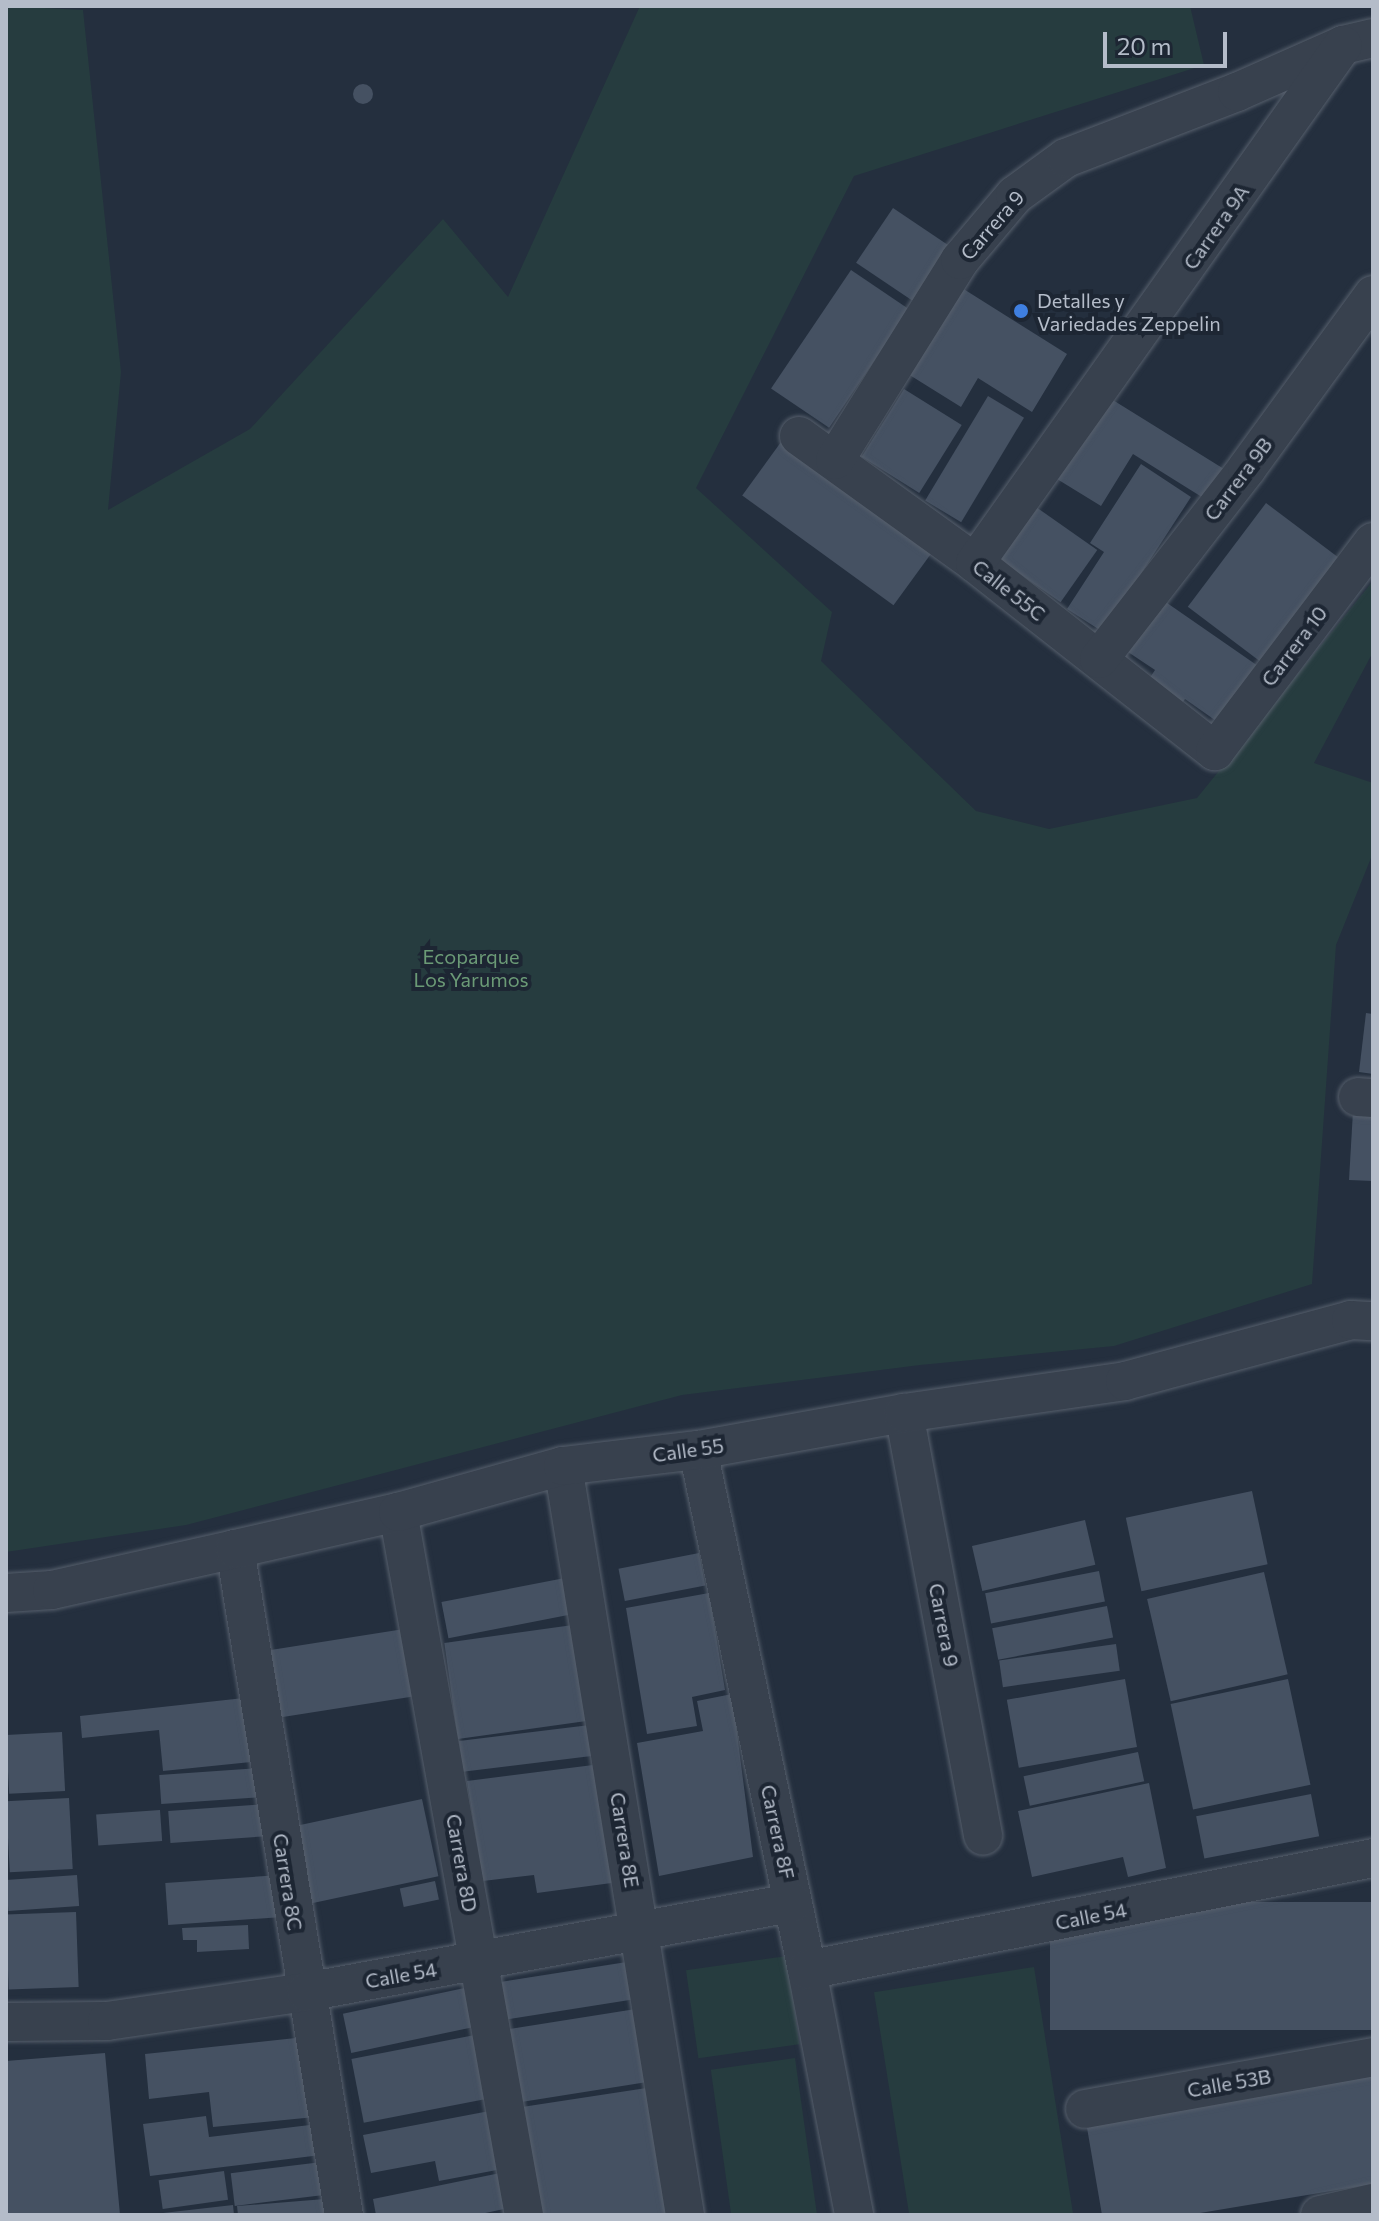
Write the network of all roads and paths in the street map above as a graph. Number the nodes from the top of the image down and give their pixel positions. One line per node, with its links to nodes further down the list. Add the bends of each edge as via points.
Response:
1 (1358, 42): 4 (street, Carrera 9, via 1066,158 1015,195 960,260); 6 (street, Carrera 9A)
2 (1373, 295): 7 (street, Carrera 9B)
3 (799, 436): 4 (street, Calle 55C)
4 (835, 460): 6 (street, Calle 55C)
5 (1373, 542): 8 (street, Carrera 10)
6 (975, 563): 7 (street, Calle 55C)
7 (1099, 659): 8 (street, Calle 55C)
8 (1215, 751)
9 (1373, 1321): 10 (street, Calle 55, via 1351,1320 1125,1381)
10 (904, 1413): 11 (street, Calle 55); 16 (street, Carrera 9)
11 (698, 1450): 12 (street, Calle 55); 18 (street, Carrera 8F)
12 (563, 1466): 13 (street, Calle 55); 19 (street, Carrera 8E)
13 (398, 1512): 14 (street, Calle 55); 20 (street, Carrera 8D)
14 (235, 1549): 15 (street, Calle 55, via 52,1590); 22 (street, Carrera 8C)
15 (6, 1593)
16 (983, 1836)
17 (1373, 1858): 21 (street, Calle 54)
18 (793, 1903): 19 (street, Calle 54); 21 (street, Carrera 8F)
19 (640, 1932): 20 (street, Calle 54); 29 (street, Carrera 8E)
20 (480, 1960): 22 (street, Calle 54); 28 (street, Carrera 8D)
21 (807, 1970): 30 (street, Carrera 8F)
22 (306, 1992): 23 (street, Calle 54, via 107,2021); 27 (street, Carrera 8C)
23 (6, 2022)
24 (1373, 2057): 25 (street, Calle 53B)
25 (1085, 2109)
26 (1373, 2203): 31 (street)
27 (344, 2215)
28 (524, 2215)
29 (685, 2215)
30 (854, 2215)
31 (1320, 2215)

